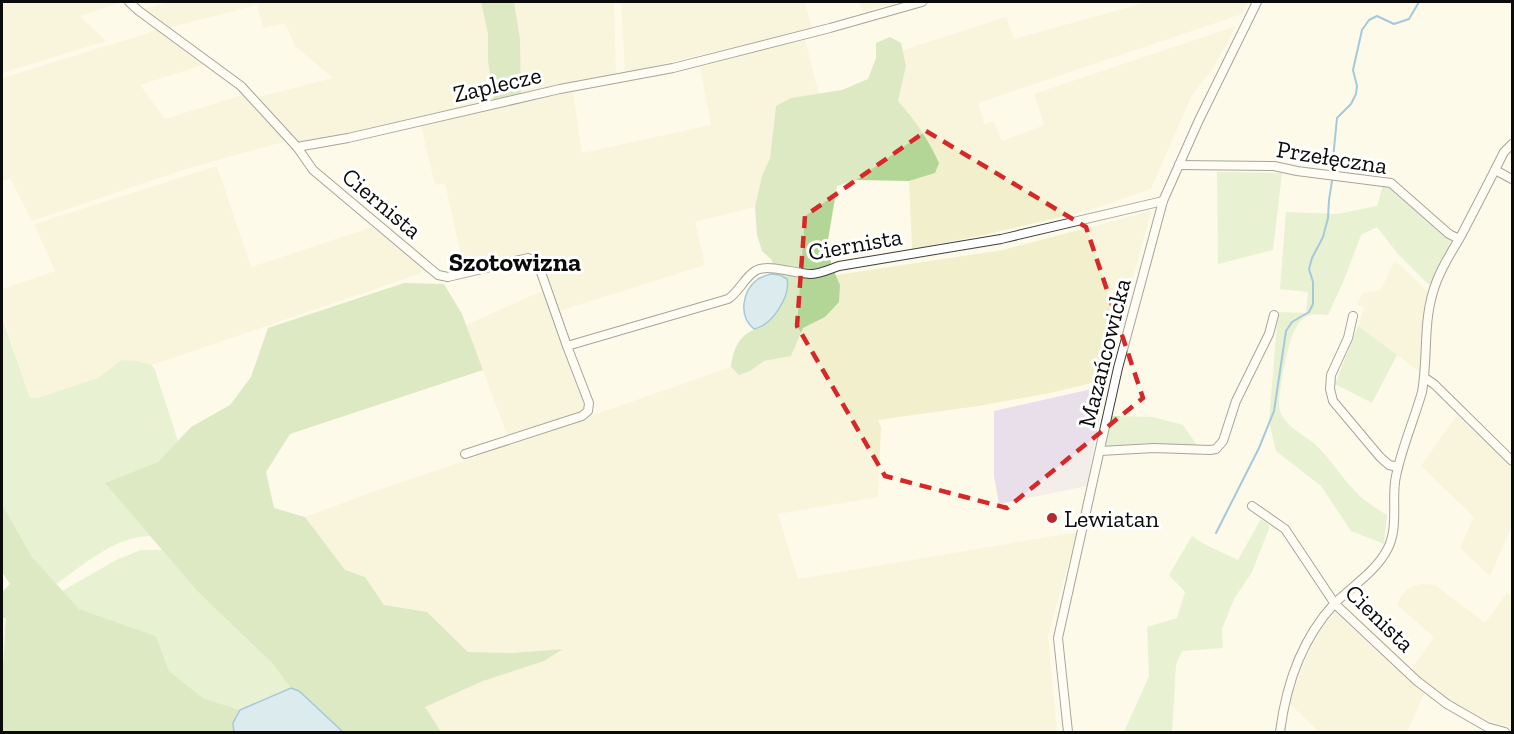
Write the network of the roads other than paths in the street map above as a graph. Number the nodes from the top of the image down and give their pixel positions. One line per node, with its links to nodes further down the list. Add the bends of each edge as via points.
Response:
1 (129, 2): 5 (street, via 241,86)
2 (922, 2): 5 (street, Zaplecze, via 673,68)
3 (1257, 2): 6 (street, Mazańcowicka)
4 (1512, 144): 7 (street)
5 (297, 147): 13 (street, Ciernista, via 313,170 438,275 448,277 528,258 537,261)
6 (1179, 165): 9 (street, Mazańcowicka); 10 (street, Przełęczna, via 1274,166 1391,183)
7 (1495, 170): 8 (street); 10 (street)
8 (1512, 179)
9 (1163, 201): 13 (street, Ciernista, via 1001,239 839,266 815,274 768,267 755,271 728,298); 15 (street, Mazańcowicka, via 1114,381)
10 (1459, 239): 14 (street, via 1440,273 1430,303)
11 (1274, 315): 15 (street, via 1223,441 1216,449)
12 (1353, 316): 18 (street, via 1348,338 1331,375 1333,401 1380,458)
13 (567, 346): 16 (street, Ciernista, via 589,403 588,411)
14 (1425, 378): 17 (street); 18 (street)
15 (1100, 452): 21 (street, Mazańcowicka, via 1058,638)
16 (465, 454)
17 (1512, 461)
18 (1398, 467): 20 (street, via 1389,547)
19 (1252, 506): 20 (street, Cienista, via 1285,529)
20 (1335, 604): 22 (street, via 1299,656 1284,702); 23 (street, Cienista, via 1447,704 1487,727)
21 (1068, 732)
22 (1280, 732)
23 (1505, 732)

